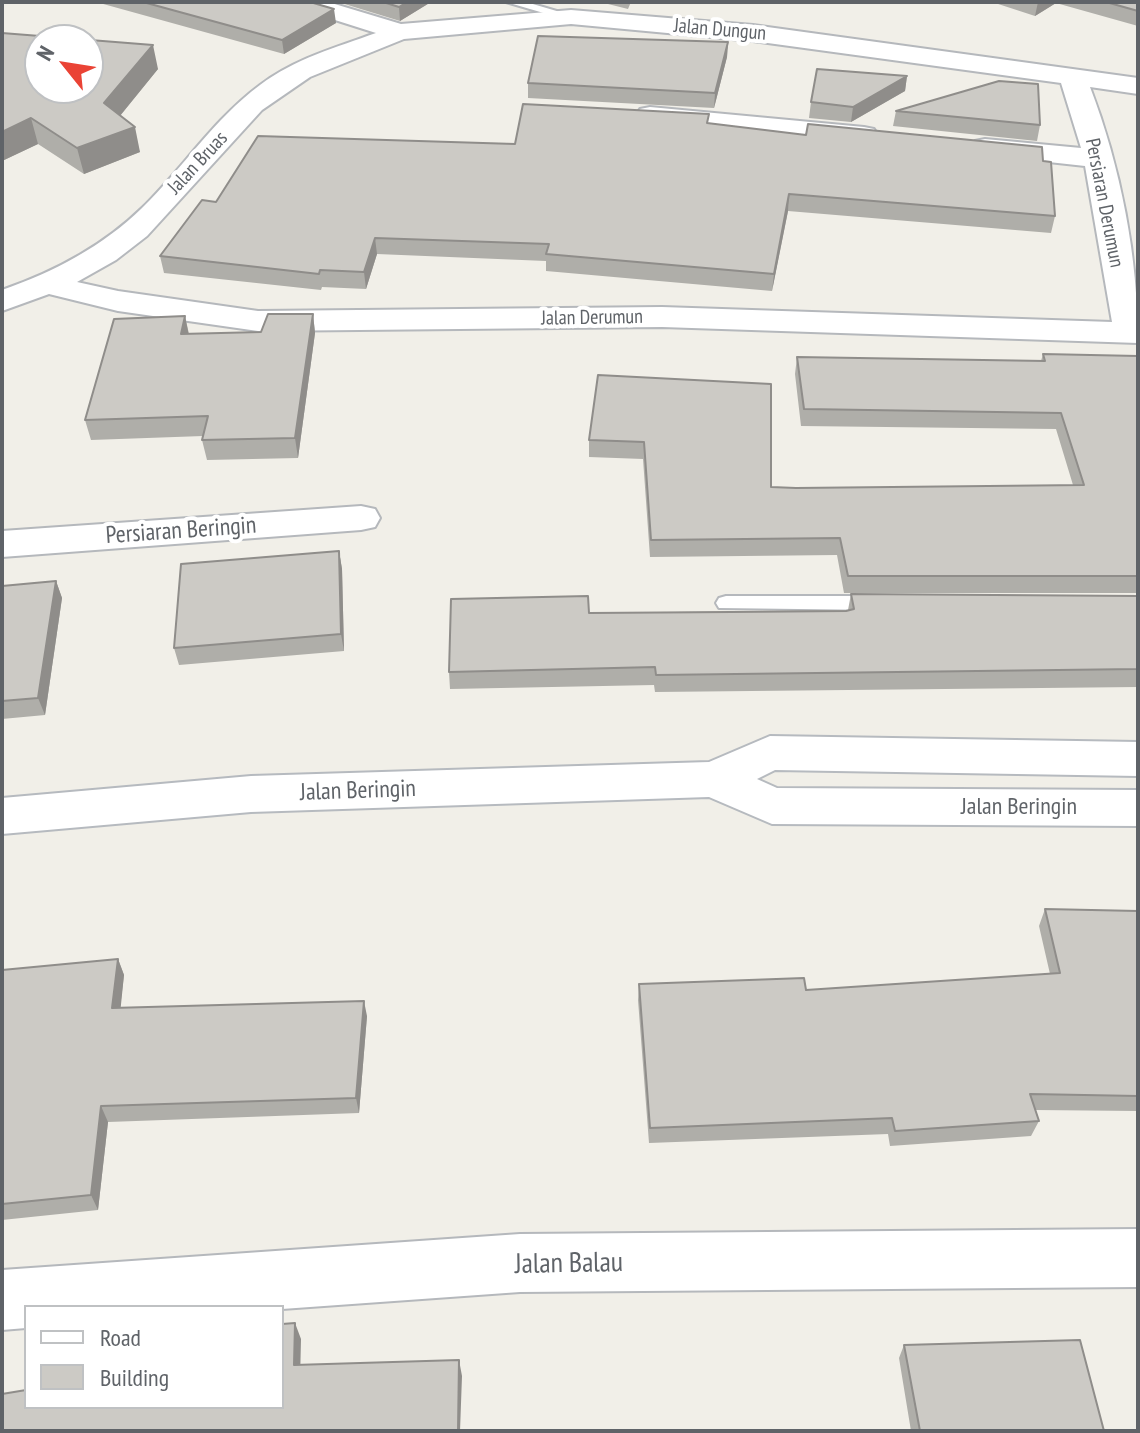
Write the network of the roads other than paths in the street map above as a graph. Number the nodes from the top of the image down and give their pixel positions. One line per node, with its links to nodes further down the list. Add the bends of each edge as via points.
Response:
1 (303, 2): 4 (street, Jalan Dungun)
2 (512, 2): 3 (lane)
3 (571, 17): 4 (street, Jalan Dungun); 5 (street, Jalan Dungun, via 753,33)
4 (400, 32): 11 (street, Jalan Bruas, via 273,88 137,228)
5 (1072, 76): 6 (street, Jalan Dungun); 10 (street, Persiaran Derumun)
6 (1138, 86)
7 (623, 114): 8 (street)
8 (897, 138)
9 (958, 144): 10 (street)
10 (1096, 158): 13 (street, Persiaran Derumun)
11 (50, 285): 12 (street, Jalan Bruas); 13 (street, Jalan Derumun, via 118,301 258,321 662,317)
12 (2, 301)
13 (1134, 332)
14 (361, 518): 15 (street, Persiaran Beringin)
15 (2, 544)
16 (726, 603): 17 (lane)
17 (900, 603)
18 (1138, 759): 19 (street, Jalan Beringin, via 770,753)
19 (714, 779): 20 (street, Jalan Beringin, via 772,806); 21 (street, Jalan Beringin, via 251,794)
20 (1138, 808)
21 (2, 816)
22 (1138, 1258): 23 (street, Jalan Balau, via 520,1263)
23 (2, 1300)

